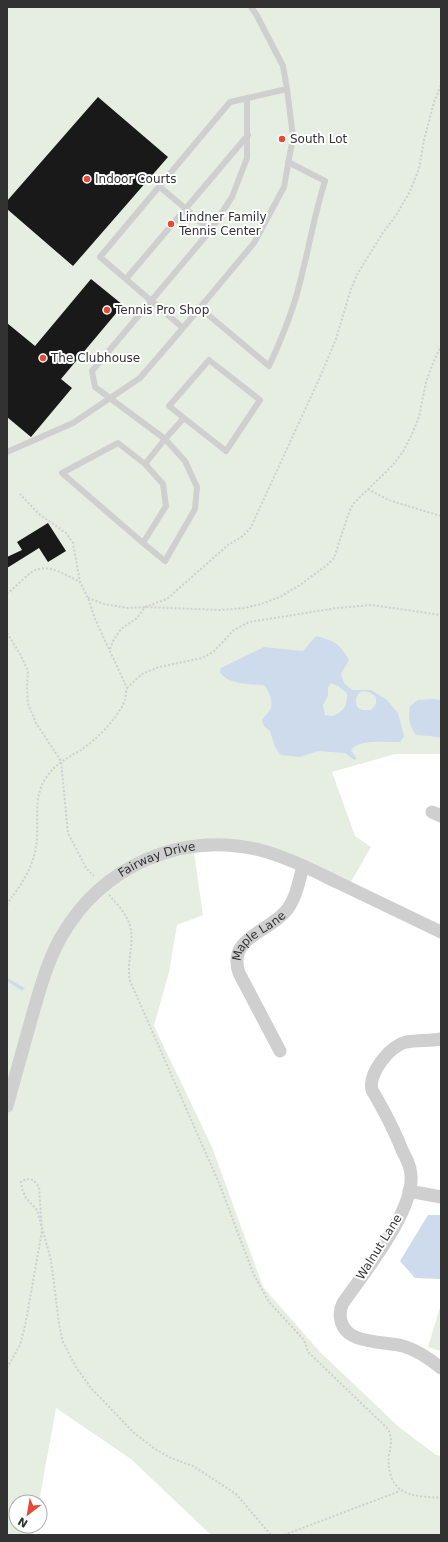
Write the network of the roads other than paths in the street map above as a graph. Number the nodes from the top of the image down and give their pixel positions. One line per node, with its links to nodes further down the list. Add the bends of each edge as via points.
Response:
1 (251, 7): 2 (lane, via 283,66)
2 (287, 89): 3 (lane); 5 (lane, via 293,137)
3 (247, 98): 4 (lane); 6 (lane, via 230,102)
4 (248, 135): 7 (lane); 8 (lane, via 247,158 232,197)
5 (288, 162): 11 (lane, via 284,187 254,243); 11 (lane, via 325,181 293,307 269,366)
6 (160, 187): 7 (lane); 9 (lane, via 100,257)
7 (186, 209): 8 (lane); 9 (lane)
8 (210, 231): 10 (lane)
9 (126, 279): 10 (lane)
10 (151, 301): 12 (lane); 13 (lane, via 92,371 95,387)
11 (200, 308): 12 (lane)
12 (183, 328): 13 (lane, via 140,378)
13 (111, 398): 15 (lane); 16 (lane, via 73,423)
14 (184, 418): 14 (lane, via 169,406 209,360 260,400 226,451); 15 (lane)
15 (165, 439): 17 (lane); 18 (lane, via 185,461 197,487 195,509 165,561)
16 (7, 452)
17 (145, 464): 18 (lane, via 163,484 166,506); 18 (lane, via 118,444 62,473)
18 (143, 543)
19 (303, 866): 20 (street, Fairway Drive); 22 (street, Maple Lane, via 294,897 286,912 244,942 238,955 239,973); 23 (street, Fairway Drive, via 270,853 243,847 193,846 145,859 109,880 75,916 50,959)
20 (441, 932)
21 (441, 1038): 24 (street, Walnut Lane, via 400,1045 380,1063 371,1080 372,1090 395,1132 410,1169)
22 (280, 1051)
23 (7, 1106)
24 (409, 1191): 25 (street); 26 (street, Walnut Lane, via 393,1230 343,1303 340,1316 342,1325 350,1334 365,1340 405,1347 423,1355)
25 (441, 1197)
26 (441, 1368)

